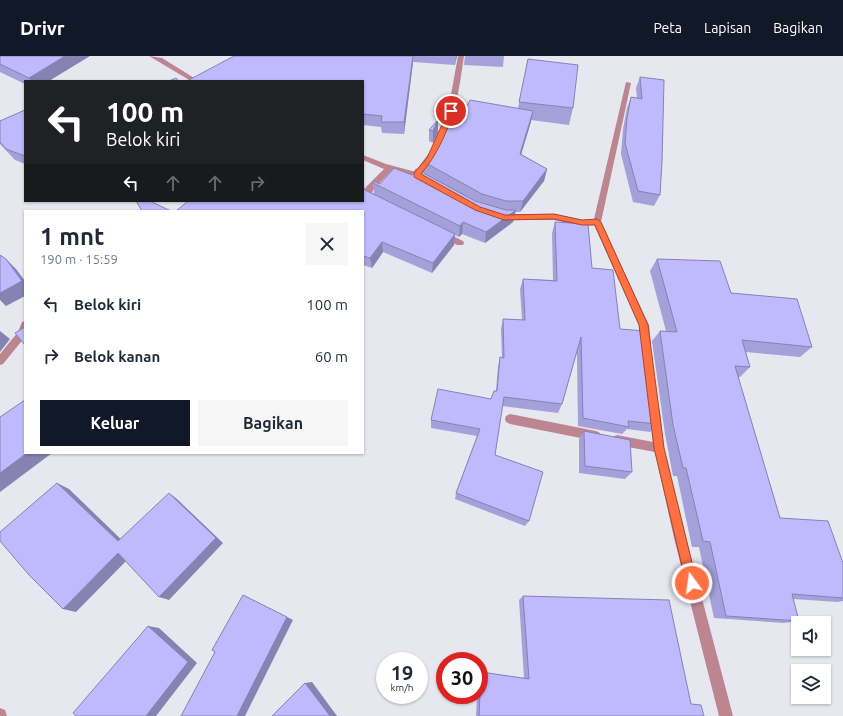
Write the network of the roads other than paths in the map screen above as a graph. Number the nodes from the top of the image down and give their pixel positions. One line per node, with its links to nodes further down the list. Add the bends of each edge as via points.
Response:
1 (152, 56): 3 (street)
2 (461, 56): 5 (street, via 451,111)
3 (194, 80)
4 (628, 84): 13 (street)
5 (444, 130)
6 (436, 147): 9 (street)
7 (364, 157): 8 (street)
8 (389, 168): 9 (street); 11 (street, via 369,189 368,194)
9 (417, 175): 10 (street)
10 (430, 182)
11 (384, 204)
12 (491, 213): 13 (street, via 504,218 554,217 582,223)
13 (597, 222): 17 (street, via 644,325)
14 (432, 229): 15 (street)
15 (460, 243)
16 (24, 328): 18 (street)
17 (648, 354)
18 (0, 361)
19 (654, 397): 21 (street)
20 (510, 419): 21 (street)
21 (659, 448): 22 (street)
22 (726, 716)

